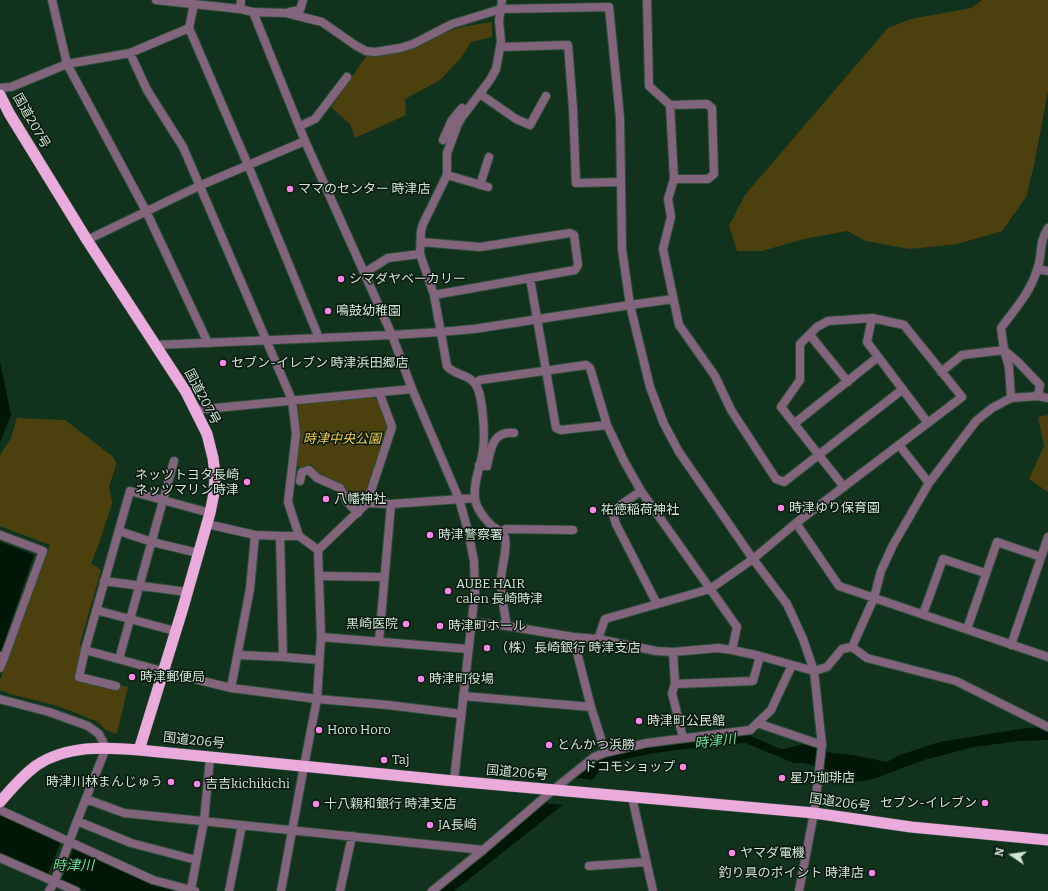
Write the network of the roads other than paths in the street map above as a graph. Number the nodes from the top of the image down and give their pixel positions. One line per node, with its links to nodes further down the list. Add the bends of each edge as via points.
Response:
1 (52, 0): 16 (street)
2 (156, 0): 7 (street)
3 (241, 0): 9 (street)
4 (302, 0): 12 (street, via 300,10)
5 (502, 0): 10 (street)
6 (647, 0): 22 (street, via 649,86)
7 (176, 1): 8 (street)
8 (194, 4): 9 (street); 13 (street)
9 (240, 9): 11 (street)
10 (501, 9): 12 (street, via 452,24 413,44 375,52 355,46 322,22); 14 (street); 30 (street, via 609,7 620,118)
11 (253, 12): 12 (street); 23 (street)
12 (286, 12)
13 (190, 28): 15 (street); 27 (street)
14 (500, 47): 21 (street, via 496,69); 30 (street, via 568,45 576,183)
15 (130, 53): 16 (street); 31 (street, via 147,90 183,147)
16 (67, 64): 18 (street, via 11,87); 32 (street)
17 (347, 77): 23 (street, via 315,119)
18 (0, 88)
19 (0, 95): 34 (highway, 国道207号)
20 (546, 96): 21 (street, via 530,124 516,119)
21 (478, 97): 24 (street, via 464,105 452,120); 28 (street, via 462,117 454,133 447,153)
22 (670, 105): 29 (street); 29 (street, via 707,104 712,108 714,174 708,180)
23 (300, 126): 25 (street)
24 (443, 140)
25 (305, 141): 27 (street); 39 (street)
26 (489, 157): 28 (street, via 484,186)
27 (248, 165): 31 (street); 49 (street)
28 (447, 174): 35 (street, via 423,224)
29 (674, 179): 42 (street, via 668,199 671,217 663,249)
30 (620, 182): 43 (street, via 622,249)
31 (199, 186): 32 (street); 50 (street)
32 (146, 211): 34 (street); 51 (street)
33 (1048, 228): 37 (street, via 1042,238)
34 (87, 240): 52 (highway, 国道207号)
35 (421, 242): 36 (street); 40 (street, via 480,247 570,233 574,235 578,265 575,270)
36 (420, 254): 39 (street, via 388,258); 41 (street)
37 (1038, 269): 38 (street); 53 (street, via 1030,290 1001,328)
38 (1048, 271)
39 (364, 273): 48 (street)
40 (530, 278): 41 (street); 44 (street)
41 (434, 295): 46 (street)
42 (673, 299): 43 (street); 72 (street, via 679,325 715,376 731,410 776,479 784,482)
43 (630, 305): 44 (street); 100 (street, via 650,387 664,424 679,452)
44 (537, 318): 46 (street); 55 (street)
45 (872, 318): 47 (street, via 828,321); 54 (street, via 867,342); 56 (street, via 904,325)
46 (440, 332): 48 (street); 58 (street, via 447,366)
47 (810, 334): 57 (street); 68 (street, via 800,344 800,380 781,406)
48 (392, 336): 49 (street); 59 (street)
49 (319, 338): 50 (street)
50 (266, 341): 51 (street); 65 (street)
51 (208, 343): 52 (street)
52 (155, 345): 66 (highway, 国道207号)
53 (1004, 350): 56 (street, via 962,355); 62 (street, via 1040,385); 63 (street, via 1009,367)
54 (878, 357): 57 (street); 60 (street)
55 (547, 370): 58 (street, via 480,380); 69 (street, via 586,365 590,368); 69 (street, via 556,428 561,430)
56 (941, 372): 67 (street, via 962,397)
57 (848, 382): 68 (street)
58 (475, 383): 74 (street, via 479,392 484,428)
59 (412, 389): 61 (street); 80 (street)
60 (903, 389): 67 (street); 72 (street)
61 (379, 392): 65 (street); 82 (street, via 392,427)
62 (1038, 396): 63 (street); 64 (street)
63 (1011, 398): 76 (street, via 992,408 976,421)
64 (1048, 398)
65 (292, 400): 66 (street); 94 (street, via 296,434 288,502)
66 (195, 410): 84 (highway, 国道207号, via 207,434 213,458 214,493)
67 (928, 422): 71 (street)
68 (794, 423): 72 (street)
69 (607, 424): 78 (street)
70 (514, 433): 74 (street, via 502,433 497,437 487,466)
71 (899, 445): 76 (street); 77 (street)
72 (819, 454): 77 (street)
73 (174, 461): 81 (street)
74 (479, 465): 79 (street, via 474,487)
75 (300, 481): 85 (street, via 302,472 310,470 316,478 340,488 347,502)
76 (929, 484): 108 (street, via 893,545 881,572)
77 (844, 487): 87 (street)
78 (641, 491): 106 (street); 109 (street, via 616,508 613,514)
79 (475, 498): 80 (street); 90 (street, via 480,512)
80 (459, 499): 83 (street); 113 (street, via 474,561 475,592)
81 (164, 500): 84 (street); 89 (street, via 130,491); 96 (street)
82 (367, 503): 83 (street); 85 (street)
83 (391, 504): 103 (street)
84 (210, 513): 86 (highway, 国道207号)
85 (358, 513): 97 (street)
86 (207, 524): 91 (street); 98 (highway, 国道207号)
87 (796, 524): 100 (street); 108 (street, via 839,586)
88 (573, 530): 90 (street, via 506,529)
89 (119, 531): 96 (street); 104 (street)
90 (501, 532): 114 (street, via 506,539 501,579)
91 (255, 534): 93 (street); 127 (street, via 250,589)
92 (0, 535): 129 (street, via 43,551)
93 (280, 536): 94 (street); 130 (street)
94 (299, 536): 97 (street)
95 (1048, 537): 99 (street)
96 (152, 542): 98 (street); 105 (street)
97 (318, 550): 102 (street)
98 (198, 553): 107 (highway, 国道207号)
99 (1041, 557): 101 (street, via 997,542); 121 (street)
100 (753, 559): 106 (street); 136 (street, via 787,604)
101 (985, 573): 111 (street, via 943,559); 115 (street)
102 (319, 576): 103 (street); 117 (street)
103 (384, 577): 120 (street)
104 (104, 581): 105 (street); 110 (street)
105 (140, 585): 107 (street); 112 (street)
106 (710, 589): 109 (street); 125 (street, via 737,627)
107 (187, 592): 116 (highway, 国道207号)
108 (874, 598): 111 (street); 122 (street)
109 (657, 604): 119 (street, via 605,619)
110 (96, 610): 112 (street); 124 (street)
111 (924, 614): 115 (street)
112 (131, 619): 116 (street); 132 (street)
113 (472, 622): 114 (street); 123 (street)
114 (507, 626): 118 (street)
115 (967, 629): 121 (street)
116 (175, 631): 137 (highway, 国道207号)
117 (321, 637): 120 (street); 133 (street)
118 (572, 637): 119 (street); 144 (street)
119 (598, 639): 126 (street)
120 (379, 641): 123 (street)
121 (1011, 645): 131 (street)
122 (852, 647): 136 (street, via 842,649 827,667); 147 (street, via 867,658 956,682)
123 (468, 649): 141 (street)
124 (85, 650): 132 (street); 139 (street, via 79,678)
125 (732, 650): 126 (street, via 718,648); 128 (street)
126 (673, 652): 138 (street)
127 (238, 655): 130 (street); 140 (street)
128 (760, 656): 134 (street); 138 (street, via 753,682)
129 (2, 657): 135 (street)
130 (283, 657): 133 (street)
131 (1048, 657)
132 (119, 659): 137 (street)
133 (320, 660): 143 (street)
134 (792, 665): 136 (street); 146 (street, via 771,710)
135 (0, 668)
136 (814, 671): 149 (street)
137 (162, 672): 140 (street); 151 (highway, 国道207号)
138 (675, 684): 148 (street, via 672,693)
139 (116, 686)
140 (231, 688): 143 (street)
141 (463, 696): 144 (street); 145 (street)
142 (0, 699): 150 (street, via 88,726 99,734)
143 (317, 700): 145 (street); 154 (street)
144 (591, 707): 152 (street)
145 (461, 714): 155 (street)
146 (757, 723): 148 (street, via 750,730); 149 (street)
147 (1048, 727)
148 (683, 738): 152 (street)
149 (822, 745): 161 (street)
150 (106, 748): 151 (highway, 国道206号); 158 (street); 159 (highway, 国道206号, via 71,752 47,760 26,773)
151 (139, 750): 153 (highway, 国道206号)
152 (604, 753): 156 (street, via 594,757)
153 (210, 758): 154 (highway, 国道206号); 163 (street)
154 (304, 766): 155 (highway, 国道206号); 165 (street)
155 (454, 781): 156 (highway, 国道206号)
156 (554, 790): 157 (highway, 国道206号); 169 (street)
157 (632, 797): 161 (highway, 国道206号); 172 (street)
158 (86, 799): 162 (street); 163 (street, via 124,813)
159 (0, 802)
160 (0, 810): 168 (street)
161 (814, 813): 167 (highway, 国道206号, via 911,827); 183 (street)
162 (77, 821): 168 (street); 171 (street, via 131,843)
163 (204, 821): 164 (street); 171 (street)
164 (242, 826): 165 (street); 178 (street)
165 (292, 829): 166 (street); 179 (street)
166 (352, 836): 169 (street); 180 (street)
167 (1048, 840)
168 (69, 842): 174 (street); 175 (street, via 152,880)
169 (483, 850): 181 (street)
170 (0, 858): 174 (street)
171 (196, 860): 175 (street)
172 (646, 862): 173 (street); 182 (street)
173 (589, 866)
174 (54, 882): 176 (street); 177 (street)
175 (193, 890)
176 (49, 891)
177 (76, 891)
178 (229, 891)
179 (281, 891)
180 (340, 891)
181 (432, 891)
182 (653, 891)
183 (799, 891)

